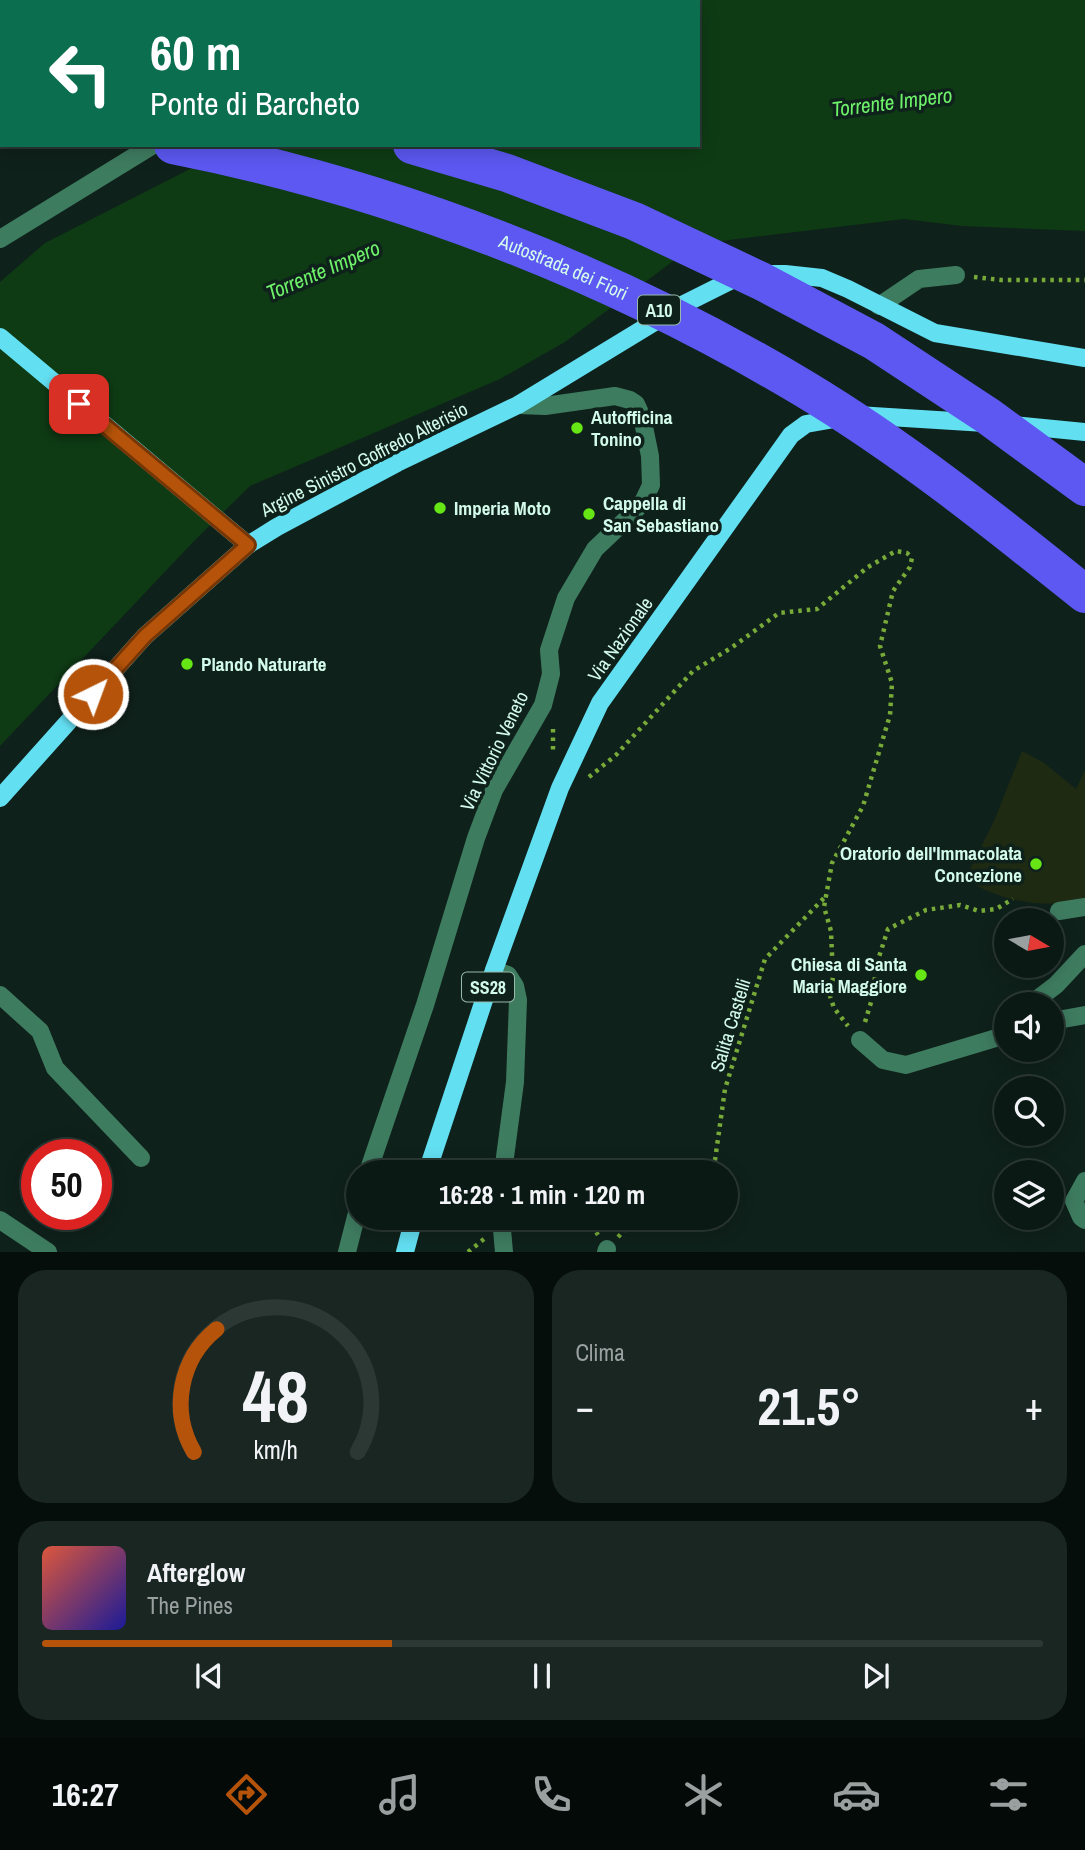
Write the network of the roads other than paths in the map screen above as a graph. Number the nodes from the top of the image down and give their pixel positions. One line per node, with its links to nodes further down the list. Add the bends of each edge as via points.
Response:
1 (150, 147): 4 (street)
2 (183, 147): 13 (highway, Autostrada dei Fiori / A10, bridge, via 247,160 397,203 523,248 677,318 803,388 919,465)
3 (419, 147): 11 (highway, bridge, via 507,173 634,221 761,281 874,341 988,416)
4 (0, 239)
5 (956, 275): 6 (street, via 919,279)
6 (879, 306): 8 (main road, Argine Sinistro Goffredo Alterisio, via 935,333); 9 (main road, Argine Sinistro Goffredo Alterisio, via 822,278 762,274 732,280)
7 (0, 337): 12 (main road)
8 (1085, 358)
9 (518, 405): 12 (main road, Argine Sinistro Goffredo Alterisio, via 397,463); 28 (street, Via Vittorio Veneto, via 615,396 630,400 640,410 652,475 648,494 595,550 566,598 549,650 551,674 541,710 494,790)
10 (1085, 432): 18 (main road, Via Nazionale / SS28, via 858,415 806,424 791,435 600,703 560,788)
11 (1085, 488)
12 (248, 545): 14 (main road, Argine Sinistro Goffredo Alterisio, via 145,636)
13 (1085, 594)
14 (0, 798)
15 (1085, 907): 16 (street)
16 (1064, 910)
17 (1085, 954): 19 (street)
18 (494, 970): 29 (main road, Via Nazionale / SS28); 30 (street, via 508,975 518,1000 515,1082)
19 (1047, 992)
20 (0, 995): 27 (street, via 40,1031 55,1068)
21 (1085, 1015): 22 (street)
22 (1064, 1017)
23 (994, 1030): 26 (street)
24 (994, 1039): 26 (street)
25 (860, 1040): 26 (street, via 883,1060 906,1065)
26 (947, 1055)
27 (141, 1158)
28 (372, 1160)
29 (431, 1160)
30 (505, 1160)
31 (1085, 1181): 33 (street, via 1074,1201)
32 (0, 1220): 37 (street)
33 (1085, 1220)
34 (353, 1230): 38 (street)
35 (411, 1230): 39 (main road)
36 (502, 1230): 40 (street)
37 (48, 1251)
38 (348, 1251)
39 (405, 1251)
40 (504, 1251)

